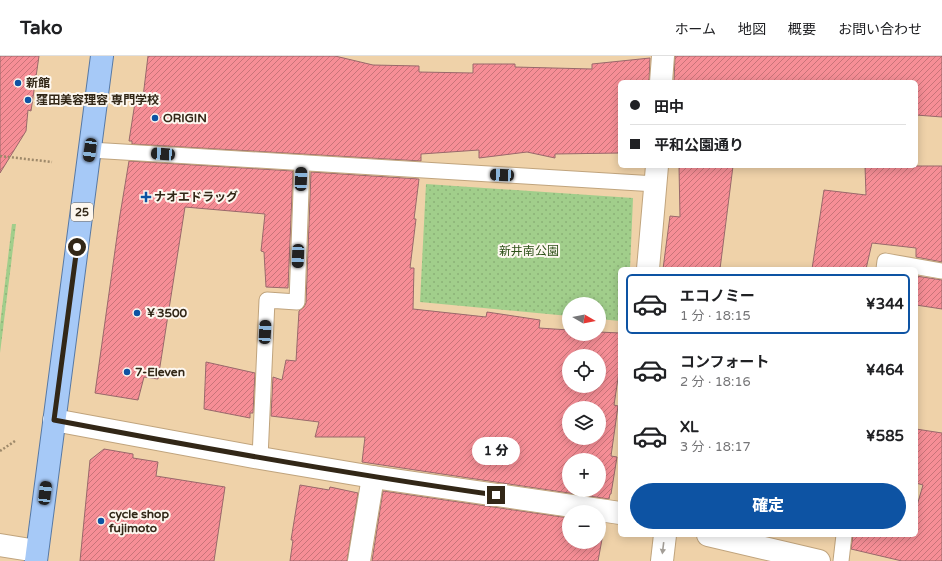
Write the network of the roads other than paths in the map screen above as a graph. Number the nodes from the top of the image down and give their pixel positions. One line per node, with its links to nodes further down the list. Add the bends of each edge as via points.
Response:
1 (102, 56): 4 (main road, 25)
2 (663, 56): 3 (street)
3 (661, 80)
4 (90, 150): 5 (lane); 10 (main road, 25)
5 (302, 163): 6 (lane); 11 (lane, via 297,302 267,300)
6 (657, 175): 7 (street)
7 (648, 267)
8 (884, 267): 9 (lane, via 885,261)
9 (942, 271)
10 (54, 420): 11 (street); 18 (main road, 25)
11 (260, 458): 12 (street)
12 (373, 477): 13 (street); 19 (street)
13 (618, 513)
14 (665, 537): 20 (street, one-way to 20)
15 (717, 537): 21 (street)
16 (844, 537): 22 (lane)
17 (0, 546): 18 (street)
18 (37, 556)
19 (359, 561)
20 (662, 561)
21 (819, 561)
22 (841, 561)

